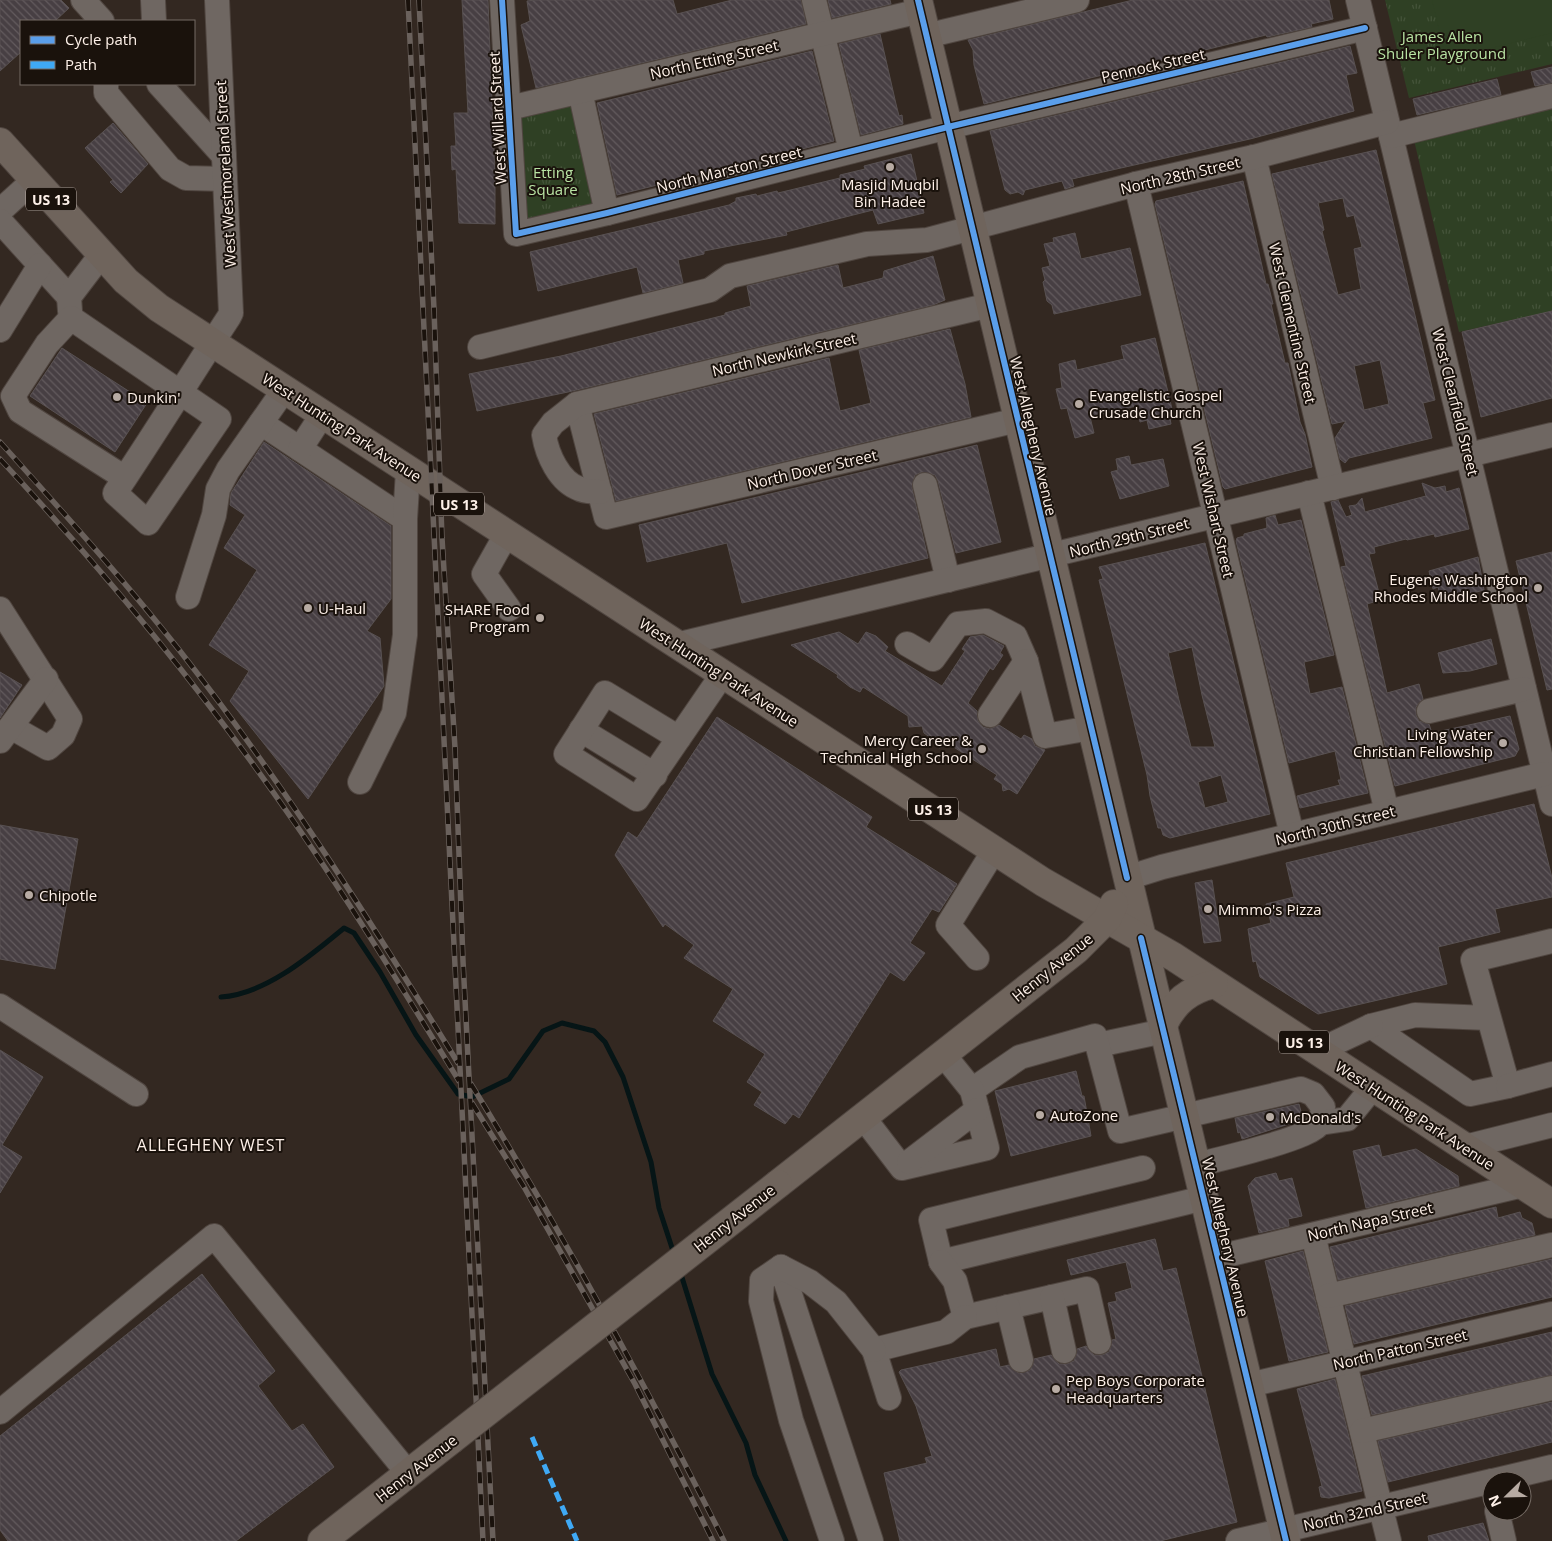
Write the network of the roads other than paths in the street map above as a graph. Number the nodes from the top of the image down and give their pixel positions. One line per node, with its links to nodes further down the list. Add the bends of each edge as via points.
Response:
1 (83, 0): 9 (street)
2 (153, 0): 10 (street)
3 (216, 0): 23 (street, West Westmoreland Street)
4 (502, 0): 17 (street, West Willard Street)
5 (814, 0): 12 (street)
6 (1077, 0): 8 (street)
7 (1358, 0): 11 (street, West Clearfield Street)
8 (921, 16): 12 (street, North Etting Street); 18 (main road, West Allegheny Avenue)
9 (101, 20)
10 (154, 20)
11 (1365, 28): 18 (street, Pennock Street); 19 (street, West Clearfield Street)
12 (822, 34): 15 (street, North Etting Street); 21 (street)
13 (106, 85): 23 (street, via 106,93 170,170 186,178)
14 (160, 85): 23 (street)
15 (580, 91): 17 (street, North Etting Street); 27 (street)
16 (1552, 96): 19 (street, North 28th Street)
17 (509, 108): 30 (street, West Willard Street)
18 (948, 127): 21 (street, North Marston Street); 29 (main road, West Allegheny Avenue)
19 (1389, 129): 22 (street, North 28th Street); 47 (street, West Clearfield Street)
20 (0, 142): 24 (main road, West Hunting Park Avenue / US 13)
21 (851, 152): 27 (street, North Marston Street)
22 (1254, 158): 25 (street, North 28th Street); 51 (street, West Clementine Street)
23 (225, 167): 36 (street, West Westmoreland Street, via 232,309)
24 (34, 180): 26 (street); 31 (main road, West Hunting Park Avenue / US 13)
25 (1136, 184): 29 (street, North 28th Street); 54 (street, West Wishart Street)
26 (0, 211)
27 (607, 214): 30 (street, North Marston Street)
28 (0, 221): 32 (street)
29 (972, 230): 33 (main road, West Allegheny Avenue); 37 (street, North 28th Street, via 927,240 867,244 730,276 710,290)
30 (516, 234)
31 (101, 255): 34 (street); 36 (main road, West Hunting Park Avenue / US 13, via 147,300)
32 (40, 264): 34 (street); 35 (street)
33 (990, 304): 41 (street, North Newkirk Street); 43 (main road, West Allegheny Avenue)
34 (70, 307): 38 (street, via 47,344); 40 (street)
35 (0, 330)
36 (212, 343): 39 (main road, West Hunting Park Avenue / US 13); 40 (street, West Westmoreland Street)
37 (480, 347)
38 (11, 390): 49 (street, via 20,411)
39 (284, 390): 42 (main road, West Hunting Park Avenue / US 13); 44 (street)
40 (180, 394): 49 (street, West Westmoreland Street); 49 (street, West Westmoreland Street, via 219,419 148,523 115,493)
41 (577, 404): 52 (street); 52 (street, via 544,434 547,452 568,481 580,490)
42 (322, 415): 46 (street); 48 (main road, West Hunting Park Avenue / US 13)
43 (1018, 420): 52 (street, North Dover Street, via 606,517); 57 (main road, West Allegheny Avenue)
44 (261, 423): 46 (street); 59 (street, via 218,490 214,515)
45 (1552, 435): 47 (street, North 29th Street)
46 (300, 449): 55 (street)
47 (1469, 455): 51 (street, North 29th Street); 67 (street, West Clearfield Street)
48 (408, 471): 55 (street); 56 (main road, West Hunting Park Avenue / US 13)
49 (126, 478)
50 (925, 485): 58 (street)
51 (1333, 488): 53 (street, North 29th Street)
52 (600, 492)
53 (1309, 493): 54 (street, North 29th Street); 76 (street)
54 (1215, 516): 57 (street, North 29th Street); 77 (street, West Wishart Street)
55 (405, 518): 74 (street, via 405,635 394,713)
56 (506, 535): 61 (street, via 484,574); 63 (main road, West Hunting Park Avenue / US 13)
57 (1050, 556): 58 (street, North 29th Street); 70 (main road, West Allegheny Avenue)
58 (948, 580): 63 (street, North 29th Street)
59 (188, 596)
60 (0, 609): 66 (street)
61 (509, 609)
62 (907, 644): 64 (street, via 933,659 958,624 986,621 1015,636)
63 (676, 645): 65 (main road, West Hunting Park Avenue / US 13)
64 (1026, 661): 69 (street); 70 (street, via 1045,736)
65 (722, 674): 72 (street); 78 (main road, West Hunting Park Avenue / US 13)
66 (46, 679): 71 (street); 71 (street, via 70,718 62,736 48,748)
67 (1524, 689): 68 (street); 73 (street, West Clearfield Street)
68 (1429, 711)
69 (990, 715)
70 (1091, 728): 79 (main road, West Allegheny Avenue)
71 (5, 734)
72 (680, 738): 72 (street, via 605,693 566,754 637,799)
73 (1547, 777): 75 (street, West Clearfield Street); 76 (street, North 30th Street)
74 (360, 782)
75 (1552, 804)
76 (1387, 812): 77 (street, North 30th Street)
77 (1292, 836): 79 (street, North 30th Street)
78 (995, 849): 80 (main road, West Hunting Park Avenue / US 13, via 1043,882); 83 (street, via 948,925)
79 (1127, 878): 80 (main road, Henry Avenue); 81 (main road, West Allegheny Avenue)
80 (1107, 919): 81 (main road, West Hunting Park Avenue / US 13); 91 (main road, Henry Avenue, via 1076,950)
81 (1140, 938): 84 (main road, West Hunting Park Avenue / US 13); 88 (main road, West Allegheny Avenue)
82 (1552, 940): 86 (street, via 1473,960)
83 (978, 958)
84 (1214, 984): 88 (main road, via 1200,987 1181,998 1169,1012); 90 (main road, West Hunting Park Avenue / US 13)
85 (0, 1006): 95 (street)
86 (1488, 1018): 87 (street, via 1415,1015); 93 (street)
87 (1371, 1026): 90 (street); 93 (street, via 1470,1094)
88 (1163, 1028): 89 (street); 97 (main road, West Allegheny Avenue)
89 (1098, 1045): 96 (street, via 1096,1036 1020,1057); 97 (street, via 1120,1131)
90 (1318, 1051): 94 (main road, West Hunting Park Avenue / US 13)
91 (943, 1054): 96 (street); 98 (main road, Henry Avenue)
92 (1552, 1074): 93 (street)
93 (1508, 1086)
94 (1373, 1087): 99 (street, via 1347,1119); 101 (main road, West Hunting Park Avenue / US 13)
95 (136, 1094)
96 (975, 1100): 103 (street); 103 (street, via 987,1148)
97 (1184, 1116): 99 (street, via 1301,1089 1313,1094 1322,1107); 102 (main road, West Allegheny Avenue)
98 (863, 1117): 103 (street); 130 (main road, Henry Avenue, bridge)
99 (1320, 1123): 102 (street, via 1310,1133)
100 (1552, 1125): 101 (street)
101 (1465, 1147): 105 (main road, West Hunting Park Avenue / US 13)
102 (1196, 1165): 106 (main road, West Allegheny Avenue)
103 (902, 1168)
104 (1143, 1168): 111 (street, via 931,1220)
105 (1523, 1185): 107 (main road, West Hunting Park Avenue / US 13); 108 (street, North Napa Street)
106 (1204, 1198): 110 (main road, West Allegheny Avenue); 111 (street)
107 (1552, 1204)
108 (1313, 1235): 110 (street, North Napa Street); 113 (street)
109 (1552, 1245): 113 (street)
110 (1218, 1257): 123 (main road, West Allegheny Avenue)
111 (941, 1262): 117 (street, via 955,1280)
112 (781, 1267): 119 (street, via 810,1282 836,1302); 136 (street, via 762,1280 760,1301 791,1420); 137 (street)
113 (1328, 1296): 122 (street)
114 (1052, 1297): 115 (street); 118 (street, via 1087,1289); 120 (street)
115 (1008, 1307): 117 (street); 121 (street)
116 (1552, 1314): 122 (street, North Patton Street)
117 (965, 1317): 119 (street, via 946,1332)
118 (1099, 1342)
119 (874, 1350): 125 (street)
120 (1064, 1351)
121 (1021, 1360)
122 (1344, 1363): 123 (street, North Patton Street); 127 (street)
123 (1249, 1385): 134 (main road, West Allegheny Avenue)
124 (1552, 1388): 127 (street)
125 (889, 1398)
126 (0, 1412): 130 (street, via 214,1236)
127 (1362, 1431): 132 (street)
128 (1552, 1467): 129 (street, North 32nd Street)
129 (1532, 1472)
130 (408, 1473): 135 (main road, Henry Avenue)
131 (1482, 1485): 132 (street, North 32nd Street)
132 (1381, 1507): 134 (street, North 32nd Street); 139 (street)
133 (1499, 1521): 140 (street)
134 (1285, 1536): 138 (street, North 32nd Street)
135 (322, 1541)
136 (832, 1541)
137 (871, 1541)
138 (1238, 1541)
139 (1389, 1541)
140 (1504, 1541)

